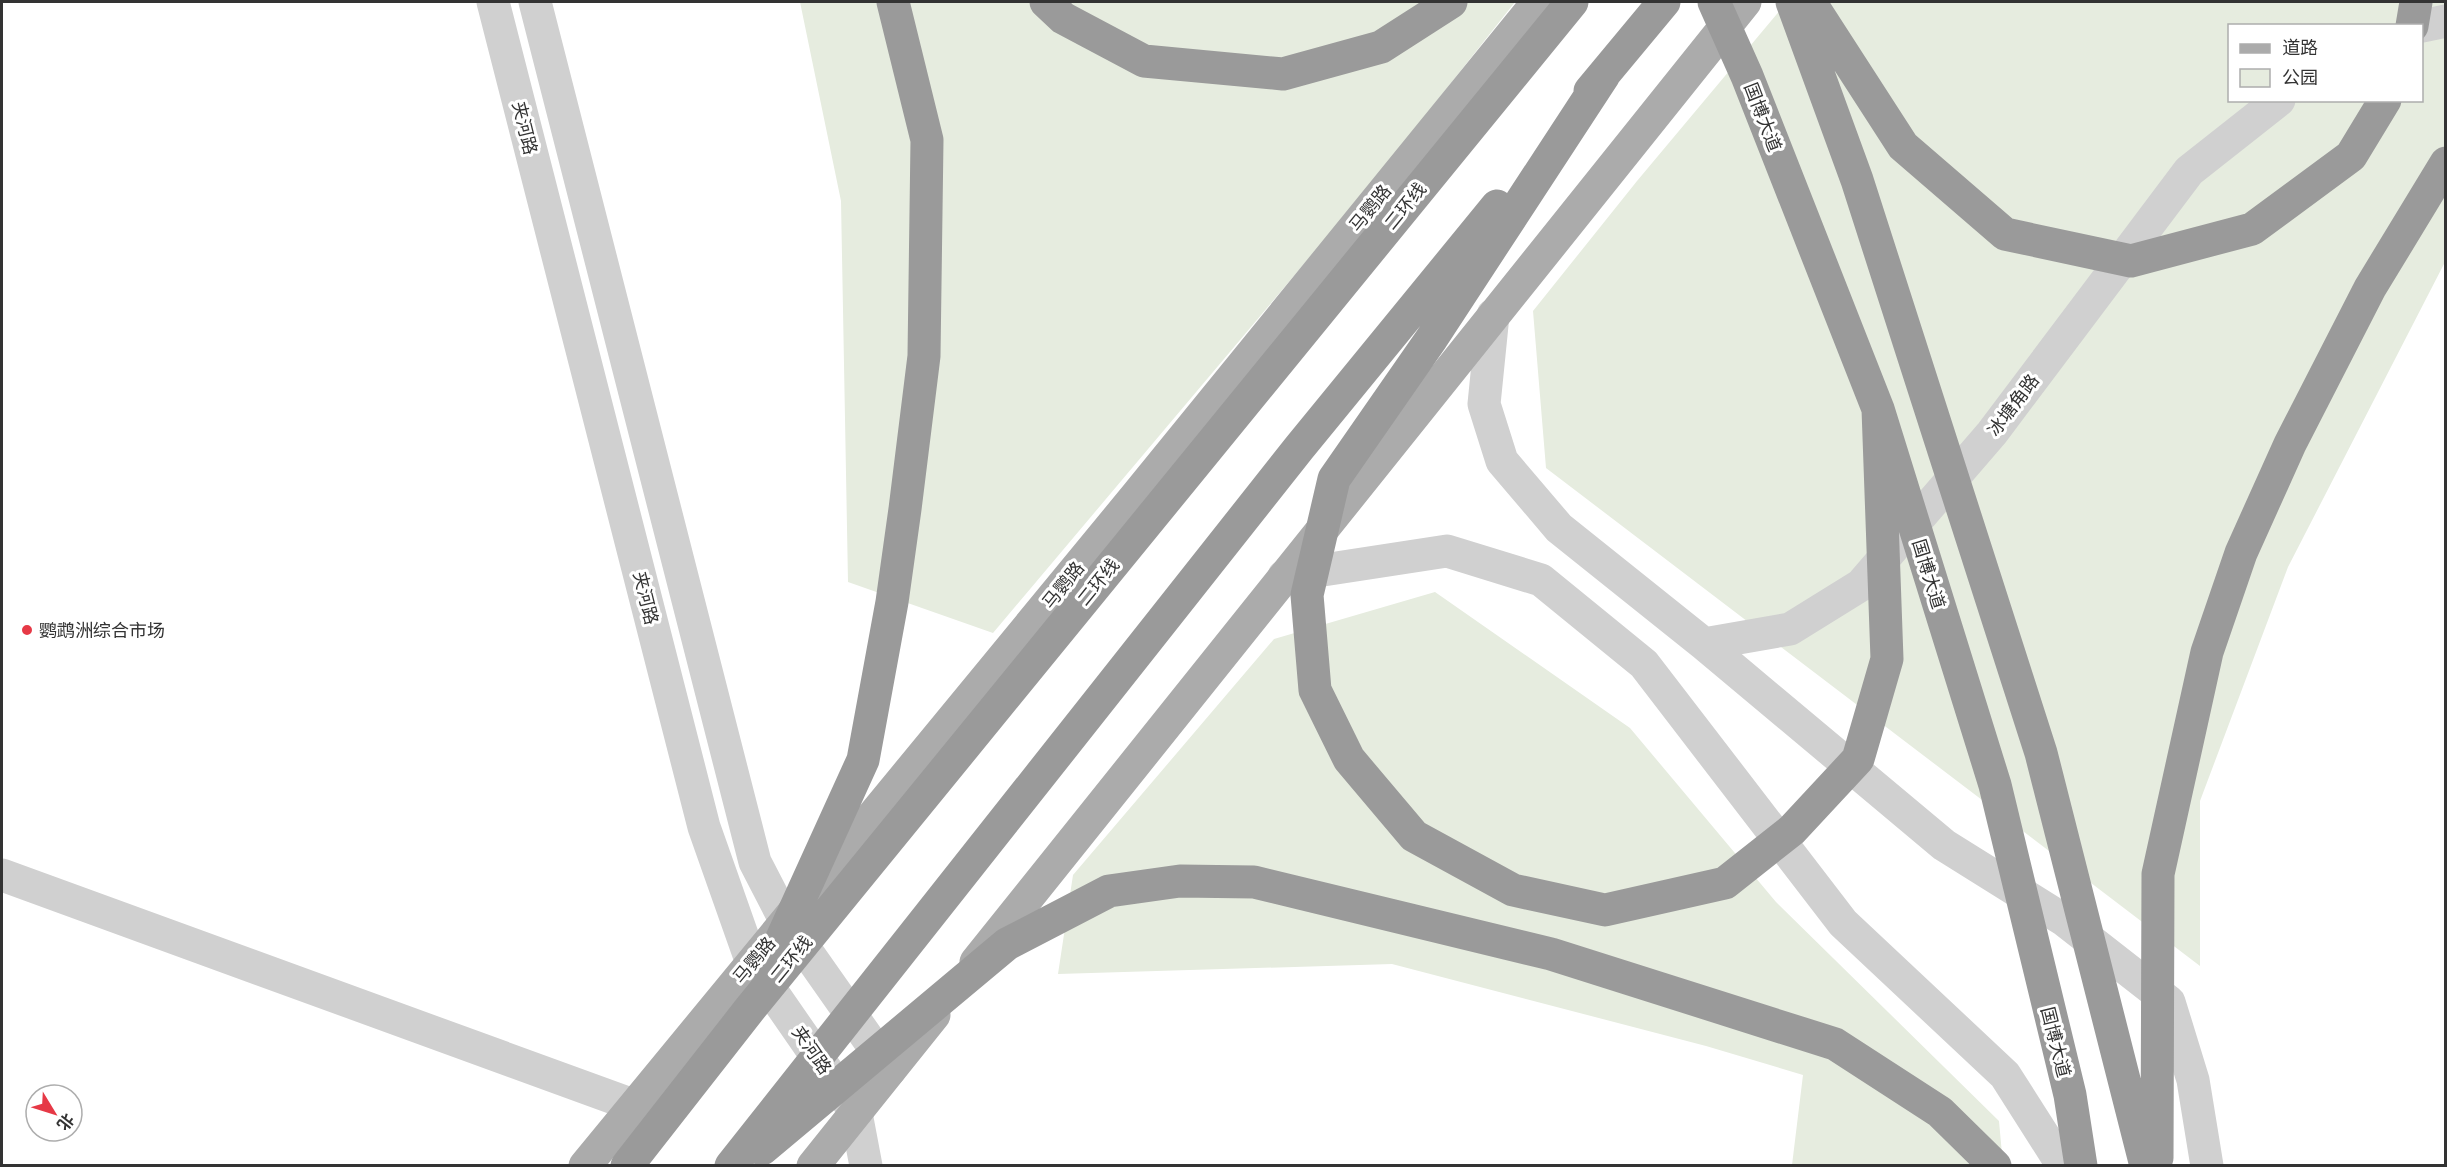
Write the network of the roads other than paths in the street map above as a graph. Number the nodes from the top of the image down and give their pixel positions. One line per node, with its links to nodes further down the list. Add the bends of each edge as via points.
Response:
1 (493, 2): 27 (street, 夹河路, via 704,827)
2 (536, 2): 26 (street, via 749,841 755,862)
3 (893, 2): 28 (highway, via 927,140 924,356 892,602 863,760)
4 (1046, 2): 5 (highway, via 1063,18 1144,61 1282,74 1381,47)
5 (1451, 2)
6 (1538, 2): 26 (main road, 马鹦路)
7 (1572, 2): 28 (highway, 二环线)
8 (1664, 2): 17 (highway)
9 (1714, 2): 22 (highway, 国博大道, via 1747,75)
10 (1745, 2): 21 (main road)
11 (1792, 2): 41 (highway, via 1857,180 2041,753)
12 (1810, 2): 19 (highway, via 1903,146 2005,234 2131,261 2252,229 2351,156)
13 (2416, 2): 15 (highway)
14 (2445, 21): 16 (street)
15 (2412, 24)
16 (2423, 26)
17 (1604, 75): 22 (highway, via 1432,338 1334,479 1307,595 1315,690 1349,759 1414,836 1513,890 1605,910 1725,883 1792,830 1858,759 1887,659); 34 (highway, via 1292,457)
18 (2276, 102): 24 (street, 冰塘角路, via 2189,171 1992,433 1861,585 1790,629)
19 (2384, 102)
20 (2445, 163): 42 (highway, via 2370,288 2290,444 2241,553 2207,652 2158,874)
21 (1493, 315): 23 (main road); 24 (street, via 1484,404 1502,461 1559,528)
22 (1878, 409): 40 (highway, 国博大道, via 1995,785 2070,1095)
23 (1283, 576): 29 (main road); 39 (street, via 1447,551 1541,580 1644,664 1842,923 2005,1075)
24 (1704, 644): 43 (street, via 1944,845 2064,920 2169,1002 2193,1080)
25 (2, 875): 30 (street)
26 (786, 922): 27 (main road, 马鹦路); 29 (street)
27 (752, 963): 30 (main road, 马鹦路); 31 (street, 夹河路)
28 (749, 1010): 33 (highway, 二环线)
29 (890, 1070): 31 (main road)
30 (633, 1105): 32 (main road, 马鹦路)
31 (856, 1113): 36 (main road); 37 (street, 夹河路)
32 (585, 1166)
33 (627, 1166)
34 (731, 1166)
35 (742, 1166): 38 (highway, via 1007,944 1109,891 1180,881 1254,882 1528,948 1835,1044 1940,1112)
36 (813, 1166)
37 (866, 1166)
38 (1995, 1166)
39 (2063, 1166)
40 (2081, 1166)
41 (2146, 1166)
42 (2157, 1166)
43 (2207, 1166)

